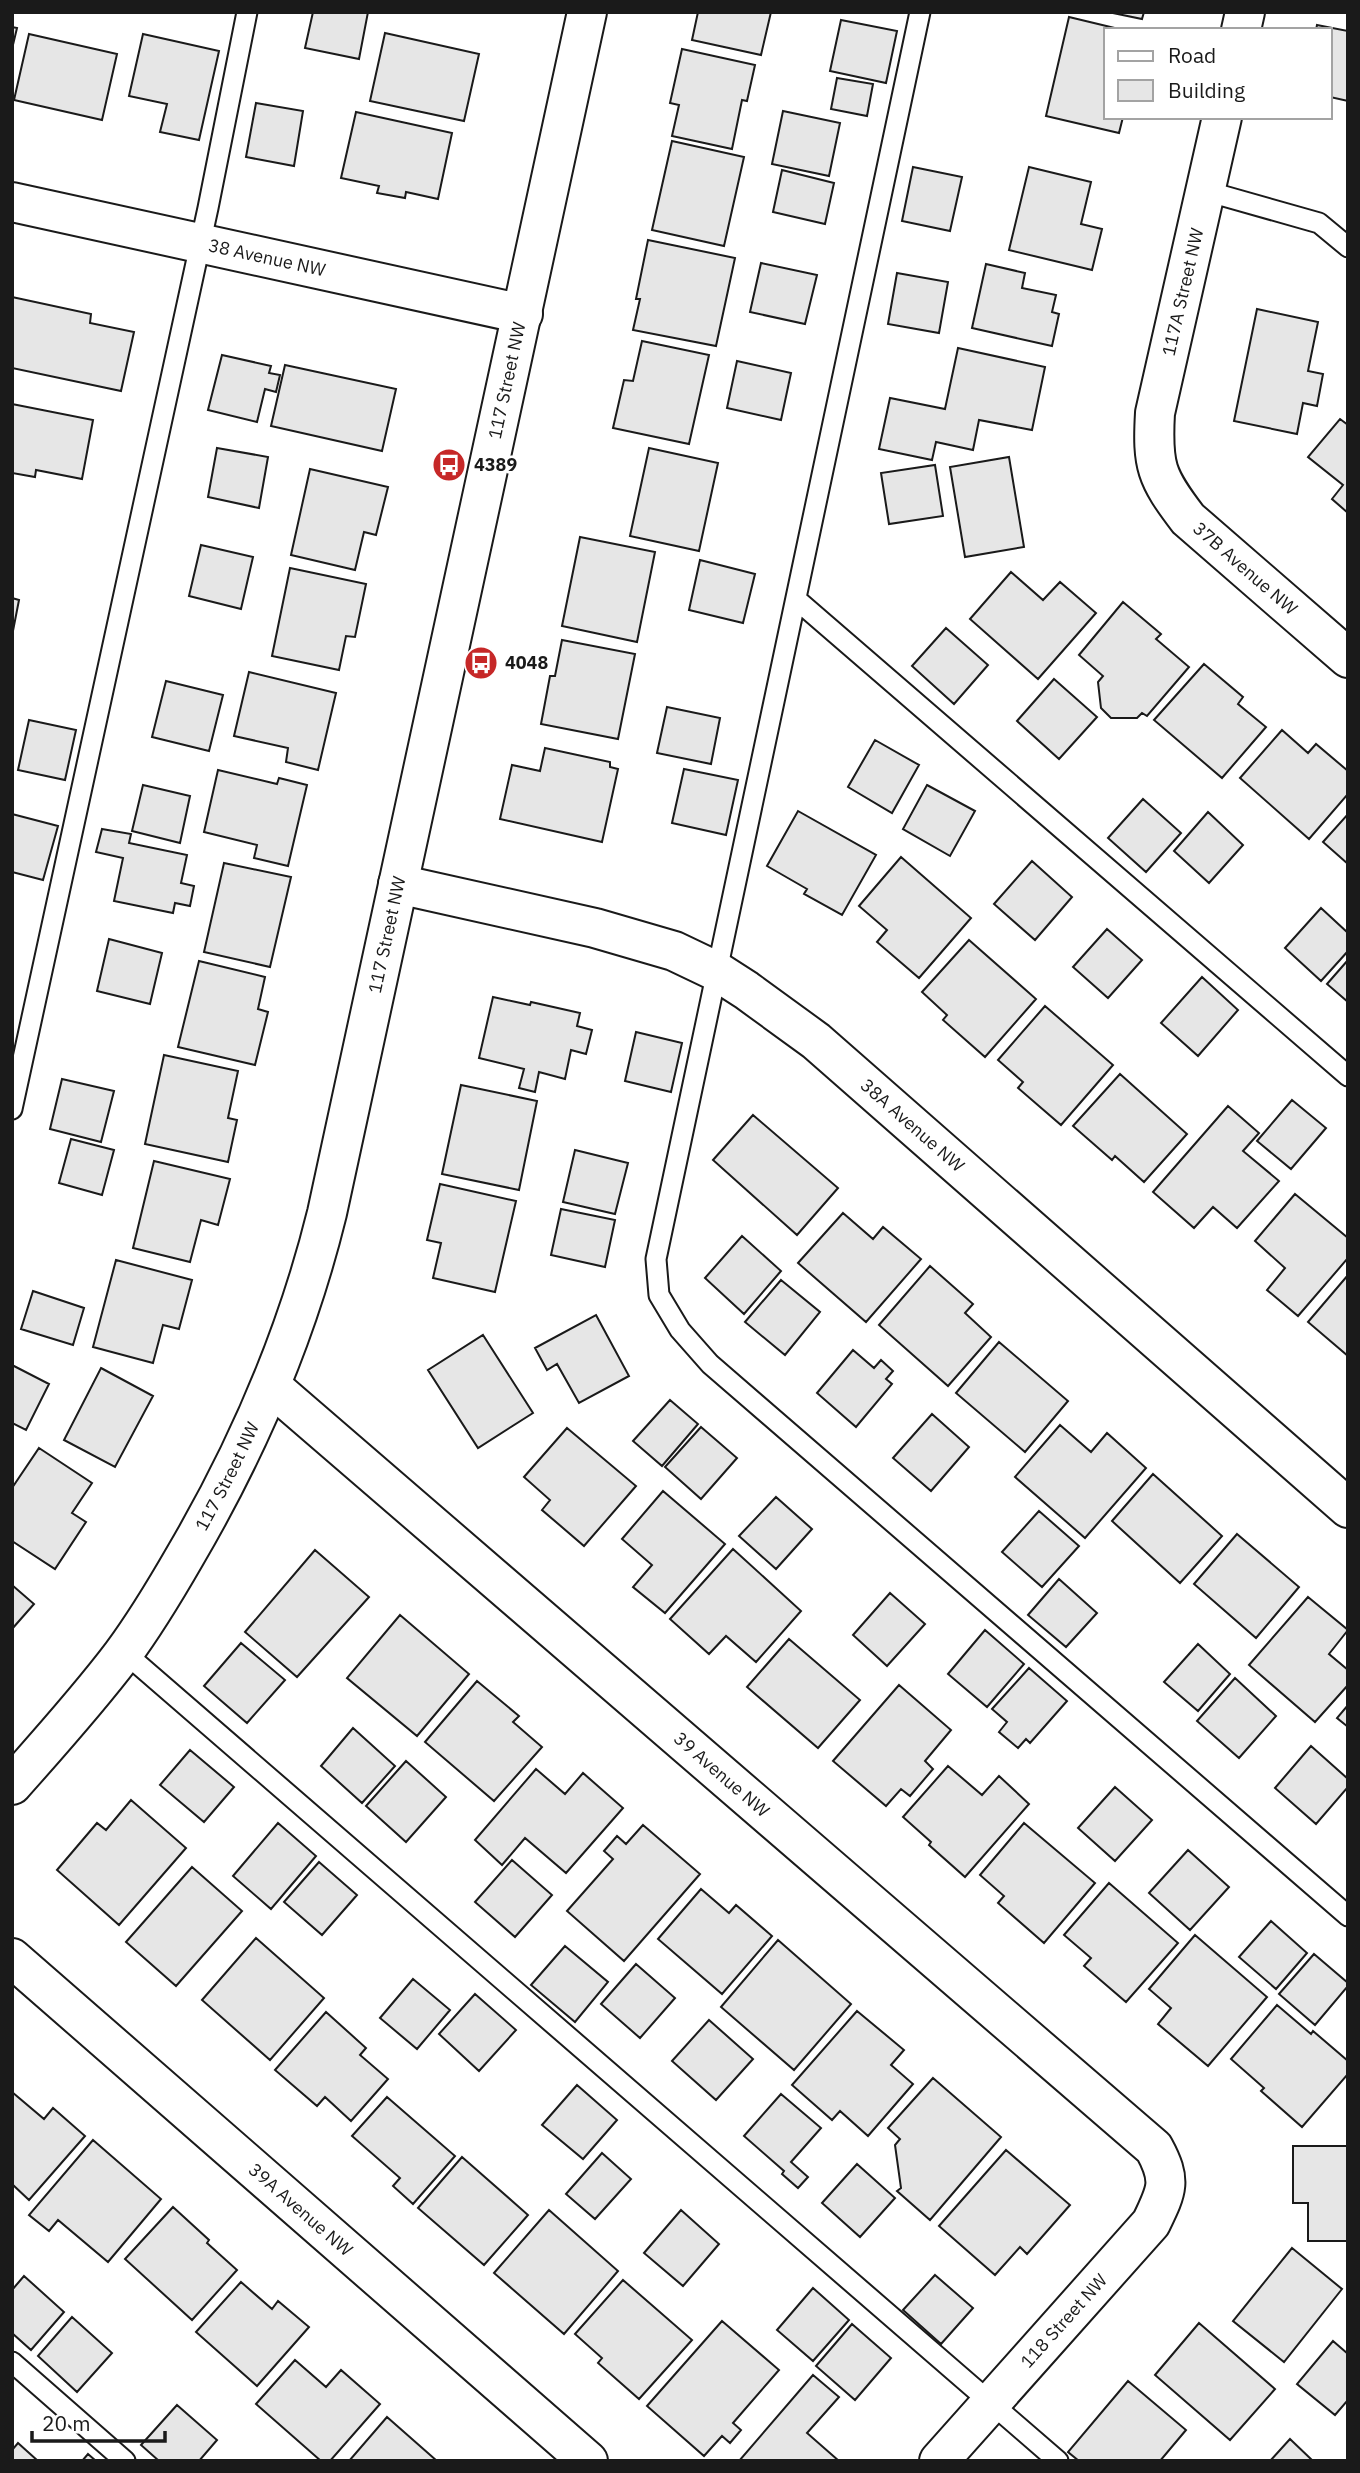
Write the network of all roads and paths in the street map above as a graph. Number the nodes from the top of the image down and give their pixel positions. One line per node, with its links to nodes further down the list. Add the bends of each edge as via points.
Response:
1 (247, 12): 7 (lane)
2 (587, 12): 9 (street, 117 Street NW)
3 (920, 12): 11 (lane)
4 (1222, 119): 5 (street, 117A Street NW)
5 (1206, 191): 8 (lane, via 1319,223); 10 (street, 117A Street NW, via 1155,413)
6 (12, 202): 7 (street, 38 Avenue NW)
7 (200, 243): 9 (street, 38 Avenue NW); 16 (lane)
8 (1348, 247)
9 (523, 314): 13 (street, 117 Street NW)
10 (1156, 468): 12 (street, 37B Avenue NW, via 1188,519)
11 (797, 600): 14 (lane); 15 (lane)
12 (1348, 658)
13 (398, 884): 14 (street, 38A Avenue NW, via 608,931 674,951); 17 (street, 117 Street NW, via 314,1265)
14 (718, 972): 18 (street, 38A Avenue NW, via 816,1041); 21 (lane, via 656,1259 659,1295 680,1330 720,1373)
15 (1348, 1076)
16 (12, 1109)
17 (271, 1386): 19 (street, 117 Street NW, via 198,1535); 23 (street, 39 Avenue NW, via 1154,2148)
18 (1348, 1508)
19 (124, 1652): 20 (street, 117 Street NW); 25 (lane)
20 (12, 1785)
21 (1348, 1916)
22 (12, 1958): 27 (street, 39A Avenue NW)
23 (1166, 2170): 25 (street, 118 Street NW, via 1164,2197 1152,2223)
24 (12, 2362): 26 (lane)
25 (990, 2402): 28 (street, 118 Street NW); 29 (lane)
26 (125, 2461)
27 (588, 2461)
28 (939, 2461)
29 (1058, 2461)

